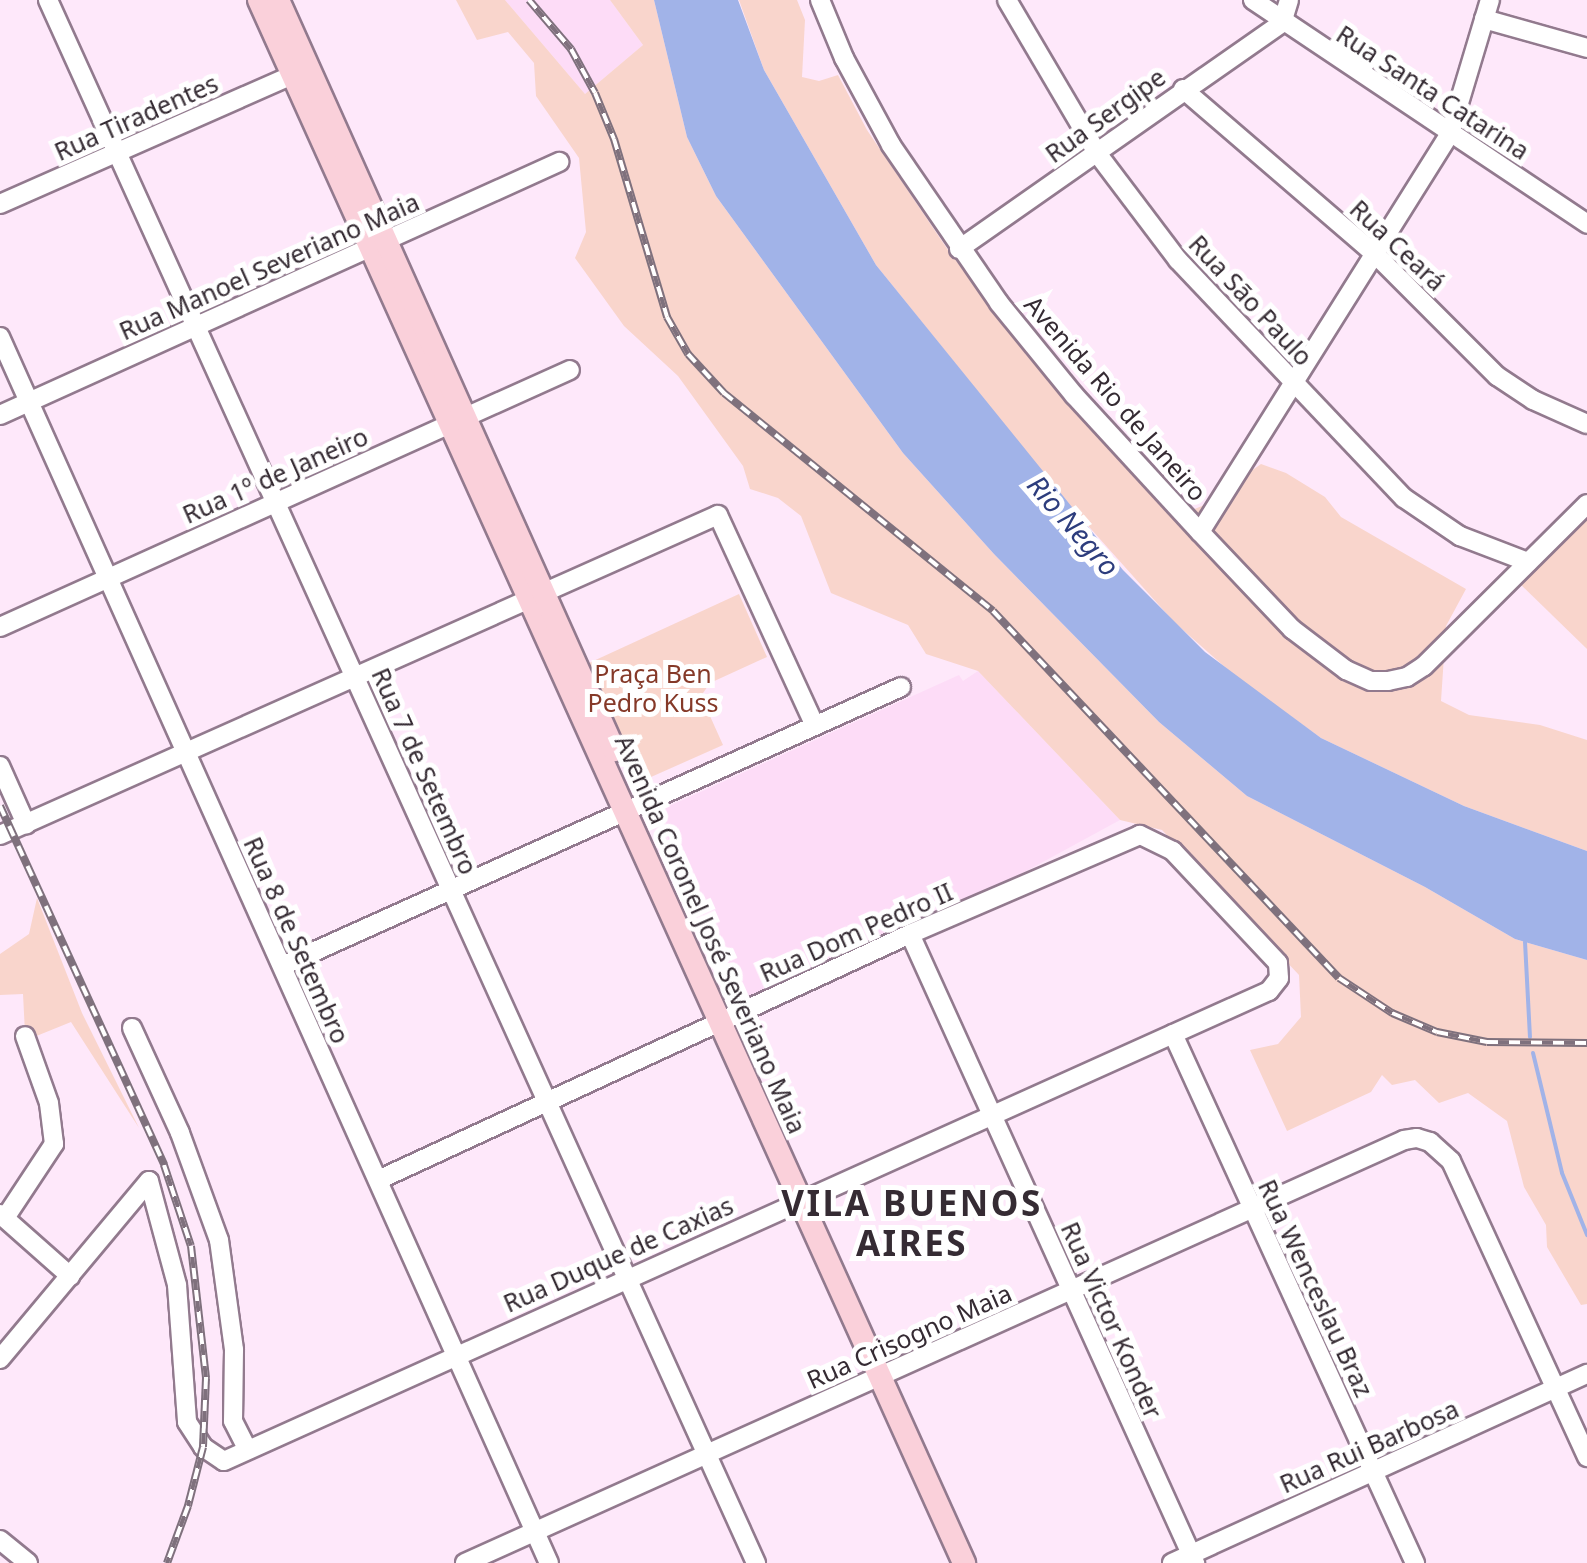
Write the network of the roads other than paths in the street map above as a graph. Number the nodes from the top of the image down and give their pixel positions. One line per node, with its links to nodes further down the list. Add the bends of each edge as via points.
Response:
1 (48, 0): 15 (street, Rua 7 de Setembro)
2 (259, 0): 12 (main road, Avenida Coronel José Severiano Maia)
3 (278, 0): 20 (main road, Avenida Coronel José Severiano Maia)
4 (820, 0): 21 (street, Avenida Rio de Janeiro, via 882,130)
5 (1007, 0): 16 (street, Rua São Paulo)
6 (1253, 0): 10 (street, Rua Santa Catarina)
7 (1289, 0): 10 (street)
8 (1490, 0): 9 (street)
9 (1484, 19): 11 (street); 14 (street)
10 (1282, 23): 13 (street, Rua Sergipe); 14 (street, Rua Santa Catarina)
11 (1587, 48)
12 (293, 74): 15 (street, Rua Tiradentes); 20 (main road, Avenida Coronel José Severiano Maia)
13 (1183, 89): 16 (street, Rua Sergipe); 22 (street, Rua Ceará)
14 (1450, 133): 19 (street, Rua Santa Catarina); 22 (street)
15 (117, 152): 18 (street, Rua Tiradentes); 23 (street, Rua 7 de Setembro)
16 (1098, 153): 21 (street, Rua Sergipe); 26 (street, Rua São Paulo, via 1168,248)
17 (559, 162): 20 (street, Rua Manoel Severiano Maia)
18 (0, 204)
19 (1587, 224)
20 (378, 244): 23 (street, Rua Manoel Severiano Maia); 29 (main road, Avenida Coronel José Severiano Maia)
21 (959, 249): 33 (street, Avenida Rio de Janeiro, via 1058,377)
22 (1374, 252): 26 (street); 30 (street, Rua Ceará, via 1498,376)
23 (196, 326): 27 (street, Rua Manoel Severiano Maia); 31 (street, Rua 7 de Setembro)
24 (0, 337): 27 (street, Rua 8 de Setembro)
25 (570, 370): 29 (street, Rua 1º de Janeiro)
26 (1294, 383): 33 (street); 34 (street, Rua São Paulo, via 1419,510 1460,536)
27 (29, 402): 28 (street, Rua Manoel Severiano Maia); 35 (street, Rua 8 de Setembro)
28 (0, 415)
29 (458, 421): 31 (street, Rua 1º de Janeiro); 36 (main road, Avenida Coronel José Severiano Maia)
30 (1587, 424)
31 (276, 503): 35 (street, Rua 1º de Janeiro); 38 (street, Rua 7 de Setembro)
32 (1587, 504): 34 (street)
33 (1200, 532): 34 (street, Avenida Rio de Janeiro, via 1292,629 1370,681 1408,677 1424,666)
34 (1528, 562)
35 (107, 576): 37 (street, Rua 1º de Janeiro); 41 (street, Rua 8 de Setembro)
36 (537, 597): 38 (street); 40 (street, via 718,515); 43 (main road, Avenida Coronel José Severiano Maia)
37 (0, 627)
38 (355, 677): 41 (street); 46 (street, Rua 7 de Setembro)
39 (901, 687): 40 (street)
40 (814, 724): 43 (street)
41 (186, 752): 44 (street); 48 (street, Rua 8 de Setembro)
42 (0, 766): 44 (street)
43 (632, 807): 46 (street); 50 (main road, Avenida Coronel José Severiano Maia)
44 (26, 824): 45 (street)
45 (0, 835)
46 (451, 890): 48 (street); 54 (street, Rua 7 de Setembro)
47 (910, 934): 49 (street, Rua Dom Pedro II, via 1140,834 1172,851 1272,954); 50 (street, Rua Dom Pedro II); 55 (street, Rua Victor Konder)
48 (282, 966): 56 (street, Rua 8 de Setembro)
49 (1278, 978): 52 (street, Rua Duque de Caxias, via 1269,991)
50 (726, 1018): 54 (street, Rua Dom Pedro II); 57 (main road, Avenida Coronel José Severiano Maia)
51 (132, 1028): 68 (street, via 187,1150 218,1240 234,1350 233,1422)
52 (1173, 1034): 55 (street, Rua Duque de Caxias); 58 (street, Rua Wenceslau Braz)
53 (25, 1036): 59 (street, via 49,1103 54,1144)
54 (547, 1102): 56 (street, Rua Dom Pedro II); 61 (street, Rua 7 de Setembro)
55 (992, 1115): 57 (street, Rua Duque de Caxias); 62 (street, Rua Victor Konder)
56 (378, 1180): 63 (street, Rua 8 de Setembro)
57 (807, 1197): 61 (street, Rua Duque de Caxias); 65 (main road, Avenida Coronel José Severiano Maia)
58 (1252, 1208): 62 (street, Rua Crisogno Maia); 67 (street, Rua Crisogno Maia, via 1404,1140 1430,1142 1451,1161); 71 (street, Rua Wenceslau Braz)
59 (2, 1216): 60 (street)
60 (70, 1276): 64 (street); 68 (street, via 148,1181 177,1286 188,1422 224,1462)
61 (627, 1278): 63 (street, Rua Duque de Caxias); 69 (street, Rua 7 de Setembro)
62 (1071, 1290): 65 (street, Rua Crisogno Maia); 74 (street, Rua Victor Konder)
63 (456, 1354): 68 (street, Rua Duque de Caxias); 72 (street, Rua 8 de Setembro)
64 (0, 1359)
65 (886, 1373): 69 (street, Rua Crisogno Maia); 79 (main road, Avenida Coronel José Severiano Maia); 80 (main road, Avenida Coronel José Severiano Maia)
66 (1587, 1374): 67 (street, Rua Rui Barbosa)
67 (1556, 1388): 70 (street); 71 (street, Rua Rui Barbosa)
68 (247, 1448)
69 (707, 1454): 72 (street, Rua Crisogno Maia); 78 (street, Rua 7 de Setembro)
70 (1587, 1458)
71 (1373, 1472): 74 (street, Rua Rui Barbosa); 82 (street, Rua Wenceslau Braz)
72 (535, 1532): 76 (street, Rua Crisogno Maia); 77 (street, Rua 8 de Setembro)
73 (0, 1540): 75 (street)
74 (1193, 1559): 81 (street, Rua Rui Barbosa)
75 (28, 1563)
76 (464, 1563)
77 (549, 1563)
78 (756, 1563)
79 (964, 1563)
80 (979, 1563)
81 (1172, 1563)
82 (1415, 1563)

